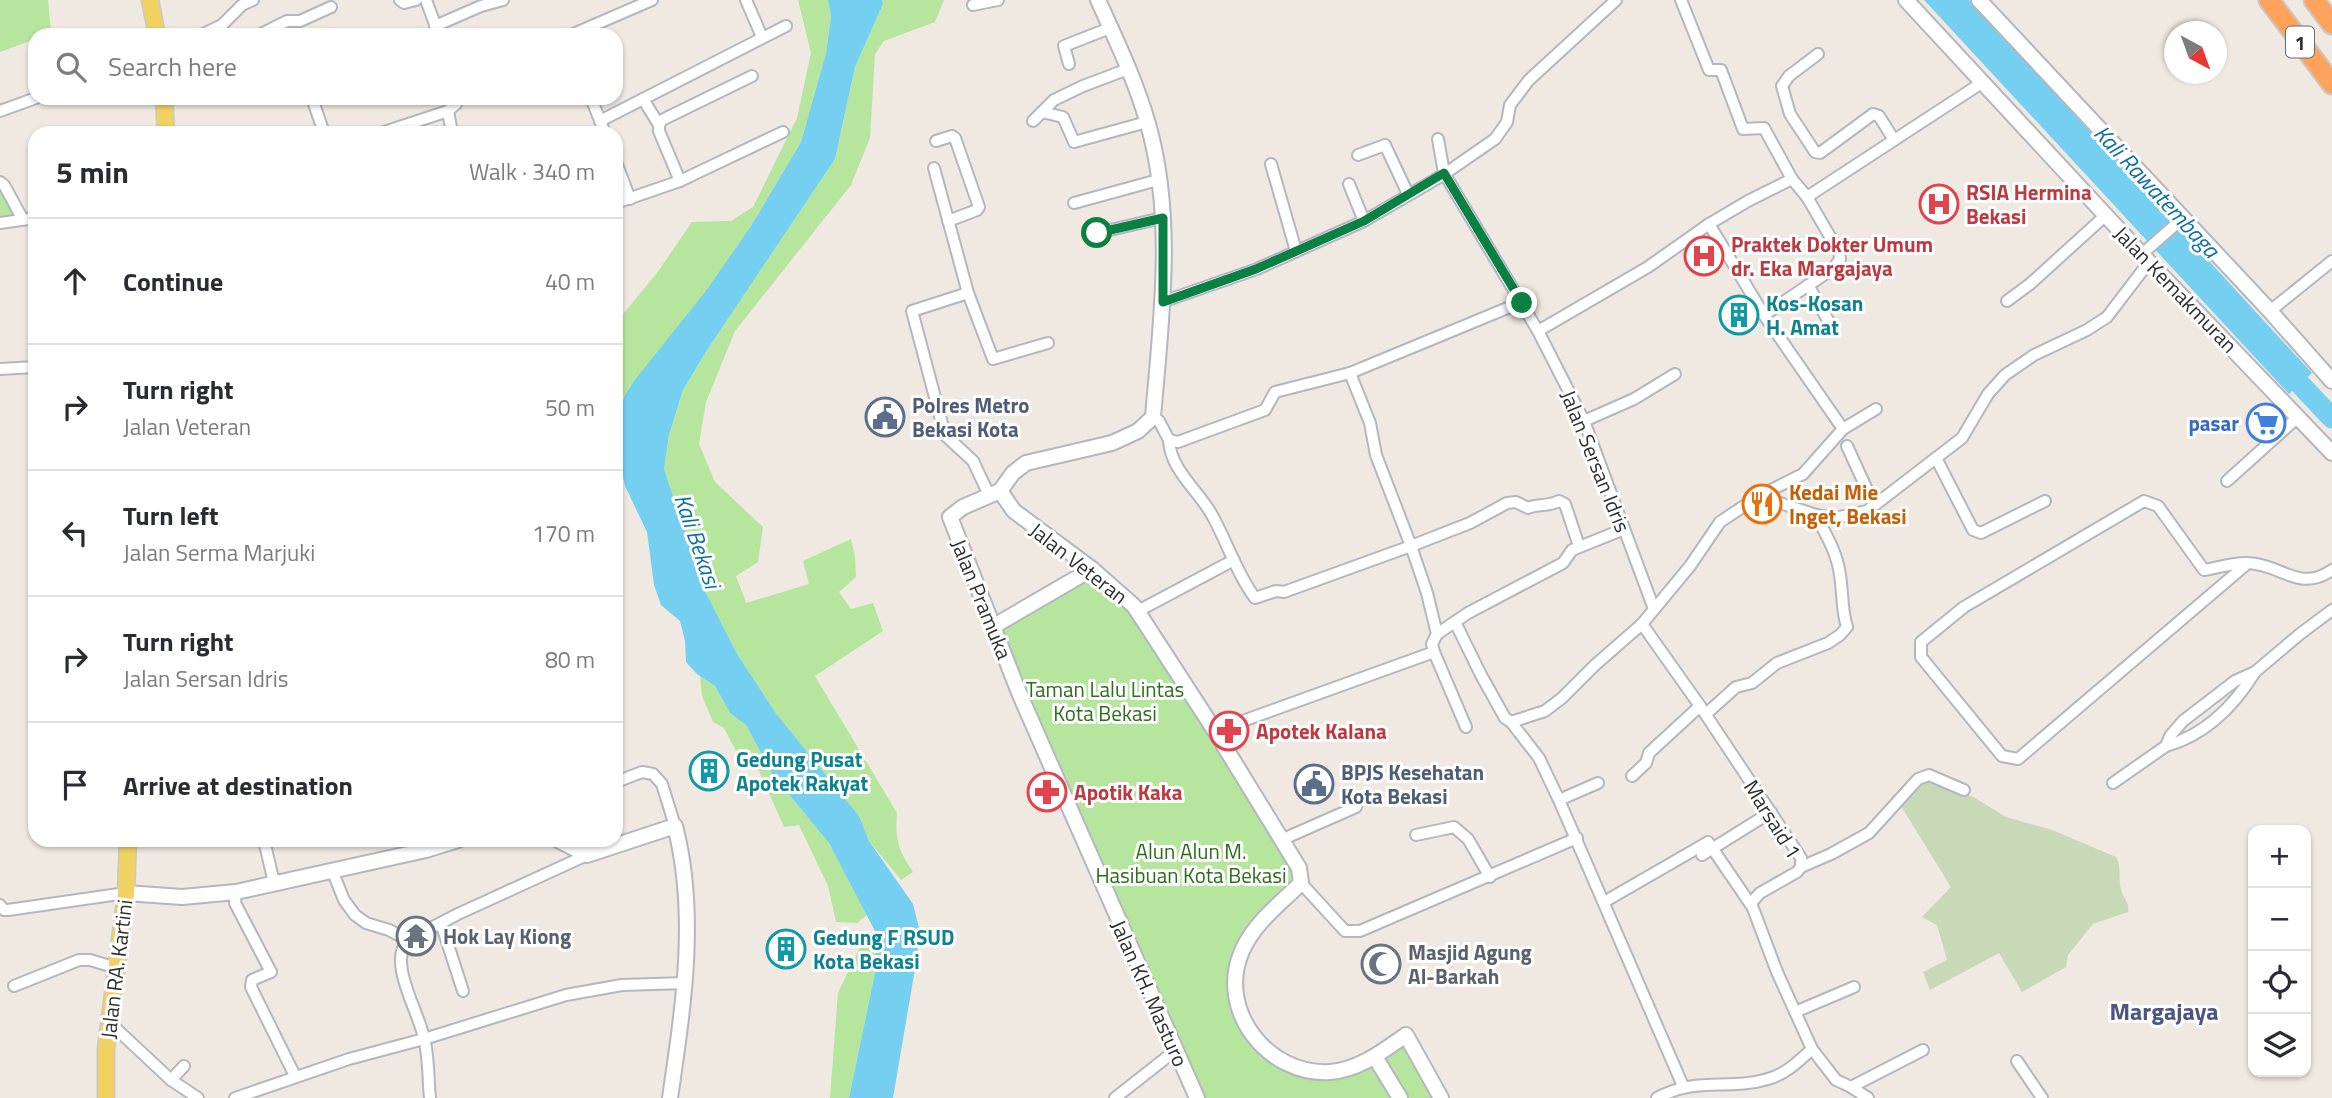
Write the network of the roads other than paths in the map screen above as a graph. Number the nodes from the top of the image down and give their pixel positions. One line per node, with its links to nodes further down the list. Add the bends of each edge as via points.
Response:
1 (150, 0): 22 (main road)
2 (253, 0): 20 (street)
3 (400, 0): 4 (street)
4 (416, 0)
5 (426, 0): 26 (street)
6 (503, 0): 27 (street, via 481,6)
7 (652, 0): 28 (street)
8 (746, 0): 30 (street)
9 (998, 0): 17 (street)
10 (1098, 0): 29 (street)
11 (1616, 0): 62 (street, via 1529,80 1510,105 1507,122 1495,139)
12 (1681, 0): 63 (street, via 1709,70 1721,70 1743,129 1764,128)
13 (1906, 0): 35 (street, Jalan Kemakmuran)
14 (1979, 0): 78 (street)
15 (2269, 0): 36 (highway, 1)
16 (2314, 0): 19 (highway, 1)
17 (973, 5)
18 (331, 6): 25 (street)
19 (2332, 24)
20 (222, 25): 23 (street); 24 (street)
21 (786, 26): 30 (street)
22 (156, 28)
23 (216, 28)
24 (224, 28)
25 (273, 28)
26 (436, 28)
27 (442, 28)
28 (587, 28)
29 (1110, 28): 32 (street, via 1065,45); 33 (street)
30 (762, 37): 37 (street)
31 (1818, 54): 57 (street, via 1782,86 1790,114 1815,152 1831,147 1873,114)
32 (1069, 64)
33 (1128, 69): 45 (street, via 1054,100); 48 (street)
34 (752, 76): 49 (street, via 667,116)
35 (1983, 82): 57 (street); 74 (street, Jalan Kemakmuran)
36 (2332, 84)
37 (643, 99): 46 (street); 49 (street)
38 (28, 101): 44 (street)
39 (164, 105): 50 (main road)
40 (314, 105): 51 (street)
41 (452, 105): 52 (street)
42 (454, 105): 53 (street)
43 (594, 105): 46 (street)
44 (0, 111)
45 (1042, 112): 47 (street); 48 (street, via 1063,117 1074,142)
46 (600, 121): 54 (street)
47 (1033, 121)
48 (1147, 122): 65 (street)
49 (659, 125): 66 (street)
50 (166, 126)
51 (322, 126)
52 (399, 126)
53 (452, 126)
54 (602, 126)
55 (783, 132): 66 (street)
56 (1438, 139): 62 (street)
57 (1894, 140): 70 (street)
58 (936, 141): 79 (street, via 954,138 979,207)
59 (1358, 155): 69 (street, via 1385,145)
60 (1271, 164): 84 (street)
61 (934, 168): 79 (street)
62 (1444, 173): 69 (street); 91 (street, Jalan Sersan Idris)
63 (1792, 179): 70 (street); 82 (street)
64 (623, 180): 71 (street)
65 (1158, 180): 73 (street); 77 (street)
66 (680, 181): 71 (street)
67 (0, 182): 75 (street)
68 (1349, 184): 80 (street)
69 (1408, 194): 80 (street)
70 (1807, 197): 87 (street, via 1840,258 1835,268)
71 (630, 199): 72 (street)
72 (623, 201)
73 (1074, 203)
74 (2106, 215): 85 (street, Jalan Kemakmuran); 89 (street)
75 (22, 218): 76 (street); 81 (street)
76 (28, 218)
77 (1163, 218): 83 (street); 90 (street)
78 (2179, 220): 85 (street); 92 (street)
79 (948, 221): 88 (street)
80 (1364, 221): 84 (street)
81 (0, 223)
82 (1709, 224): 93 (street); 95 (street, via 1648,267)
83 (1097, 233)
84 (1296, 251): 90 (street)
85 (2146, 255): 104 (street, Jalan Kemakmuran); 110 (street, via 2107,317 2005,375 1988,394 1968,431)
86 (2332, 261): 92 (street)
87 (1808, 285): 93 (street); 94 (street)
88 (968, 293): 96 (street, via 993,359); 112 (street, via 912,311 945,435 973,461)
89 (2007, 301)
90 (1163, 302): 103 (street)
91 (1522, 303): 95 (street, Jalan Sersan Idris); 99 (street)
92 (2270, 311): 101 (street)
93 (1764, 315): 106 (street)
94 (1829, 322)
95 (1538, 331): 105 (street, Jalan Sersan Idris)
96 (1048, 342)
97 (28, 367): 98 (street)
98 (0, 369)
99 (1350, 373): 107 (street, via 1275,392 1265,410 1257,414 1178,442); 118 (street)
100 (1675, 374): 105 (street)
101 (2332, 381)
102 (1876, 409): 106 (street)
103 (1153, 416): 107 (street); 112 (street, via 1138,431 1112,443 1026,463)
104 (2298, 416): 109 (street, Jalan Kemakmuran); 111 (street)
105 (1584, 421): 117 (street, Jalan Sersan Idris)
106 (1843, 429): 113 (street, via 1803,474)
107 (1169, 440): 120 (street, via 1180,470 1212,514)
108 (1847, 446): 115 (street)
109 (2332, 453)
110 (1936, 458): 114 (street, via 1977,533); 115 (street)
111 (2227, 481)
112 (995, 493): 122 (street, Jalan Veteran); 129 (street, Jalan Pramuka, via 950,517)
113 (1759, 496): 116 (street); 124 (street, via 1720,522)
114 (2045, 501)
115 (1874, 505): 116 (street, via 1835,518)
116 (1815, 515): 134 (street, via 1837,561 1847,627 1828,643 1777,663)
117 (1624, 529): 119 (street); 124 (street, Jalan Sersan Idris)
118 (1411, 546): 119 (street, via 1507,503 1528,508 1559,501 1565,504); 120 (street, via 1257,599); 130 (street)
119 (1580, 546): 127 (street, via 1563,563)
120 (1234, 560): 126 (street)
121 (2248, 563): 121 (street, via 2204,570 2158,506 2144,501 1964,607 1921,642 1921,657 2002,756 2018,759); 123 (street, via 2310,580)
122 (1092, 569): 126 (street, Jalan Veteran); 129 (street)
123 (2332, 570)
124 (1654, 609): 128 (street)
125 (2332, 610): 132 (street)
126 (1138, 611): 137 (street, Jalan Veteran)
127 (1455, 622): 130 (street); 135 (street)
128 (1642, 624): 134 (street, Marsaid 1); 135 (street, via 1545,711)
129 (994, 626): 133 (street, Jalan Pramuka)
130 (1437, 634): 131 (street)
131 (1434, 652): 136 (street); 137 (street)
132 (2255, 672): 138 (street, via 2235,681 2183,721); 138 (street, via 2242,694 2219,717 2188,738)
133 (1020, 695): 182 (street, Jalan KH. Masturo)
134 (1703, 710): 139 (street, via 1649,753 1646,763); 146 (street, Marsaid 1)
135 (1511, 722): 144 (street, via 1539,758)
136 (1466, 727)
137 (1215, 731): 150 (street, Jalan Veteran)
138 (2166, 746): 142 (street)
139 (1632, 776)
140 (623, 779): 147 (street, via 642,772 653,774 662,784)
141 (1598, 783): 144 (street)
142 (2113, 783)
143 (1964, 790): 160 (street, via 1929,775 1918,779 1869,832)
144 (1559, 800): 149 (street)
145 (1356, 807): 150 (street)
146 (1771, 812): 157 (street); 160 (street, Marsaid 1, via 1801,858)
147 (675, 826): 151 (street); 173 (street, via 687,908)
148 (1416, 835): 162 (street, via 1454,827 1468,839)
149 (1577, 838): 162 (street); 167 (street)
150 (1281, 840): 164 (street, Jalan Veteran, via 1298,868)
151 (623, 843)
152 (128, 847): 166 (main road, Jalan RA. Kartini)
153 (266, 847): 163 (street)
154 (417, 847): 161 (street)
155 (572, 847): 158 (street)
156 (611, 847): 158 (street)
157 (1713, 848): 159 (street); 167 (street, via 1708,842); 168 (street)
158 (587, 855): 170 (street)
159 (1702, 855)
160 (1801, 866): 168 (street, Marsaid 1, via 1760,893)
161 (332, 870): 163 (street); 171 (street, via 355,915)
162 (1490, 877): 164 (street, via 1350,933)
163 (274, 883): 165 (street)
164 (1301, 883): 183 (street, via 1255,928 1242,952 1236,991 1241,1015 1265,1050 1308,1071 1331,1072)
165 (236, 892): 166 (street, via 182,897); 186 (street, via 235,903 271,972 252,980 251,987)
166 (126, 893): 169 (street); 172 (main road, Jalan RA. Kartini)
167 (1604, 902): 188 (street)
168 (1751, 905): 177 (street)
169 (2, 907)
170 (441, 923): 171 (street); 176 (street)
171 (408, 940): 179 (street, via 400,952 400,965)
172 (117, 968): 174 (street, via 79,960); 178 (main road, Jalan RA. Kartini)
173 (685, 983): 179 (street, via 622,985 566,995); 195 (street)
174 (14, 986)
175 (1854, 987): 177 (street)
176 (463, 991)
177 (1796, 1012): 180 (street)
178 (109, 1022): 187 (street); 191 (main road, Jalan RA. Kartini)
179 (425, 1039): 186 (street); 194 (street)
180 (1812, 1049): 188 (street, via 1768,1079); 189 (street, via 1836,1080)
181 (1923, 1050): 189 (street)
182 (1176, 1051): 190 (street, Jalan KH. Masturo); 196 (street)
183 (1375, 1057): 197 (street); 198 (street, via 1406,1035)
184 (2017, 1061): 201 (street)
185 (184, 1066): 187 (street)
186 (295, 1076): 193 (street)
187 (171, 1080): 192 (street)
188 (1683, 1086): 199 (street)
189 (1851, 1087): 200 (street)
190 (1193, 1096)
191 (106, 1098)
192 (198, 1098)
193 (235, 1098)
194 (430, 1098)
195 (670, 1098)
196 (1115, 1098)
197 (1400, 1098)
198 (1441, 1098)
199 (1657, 1098)
200 (1868, 1098)
201 (2042, 1098)

